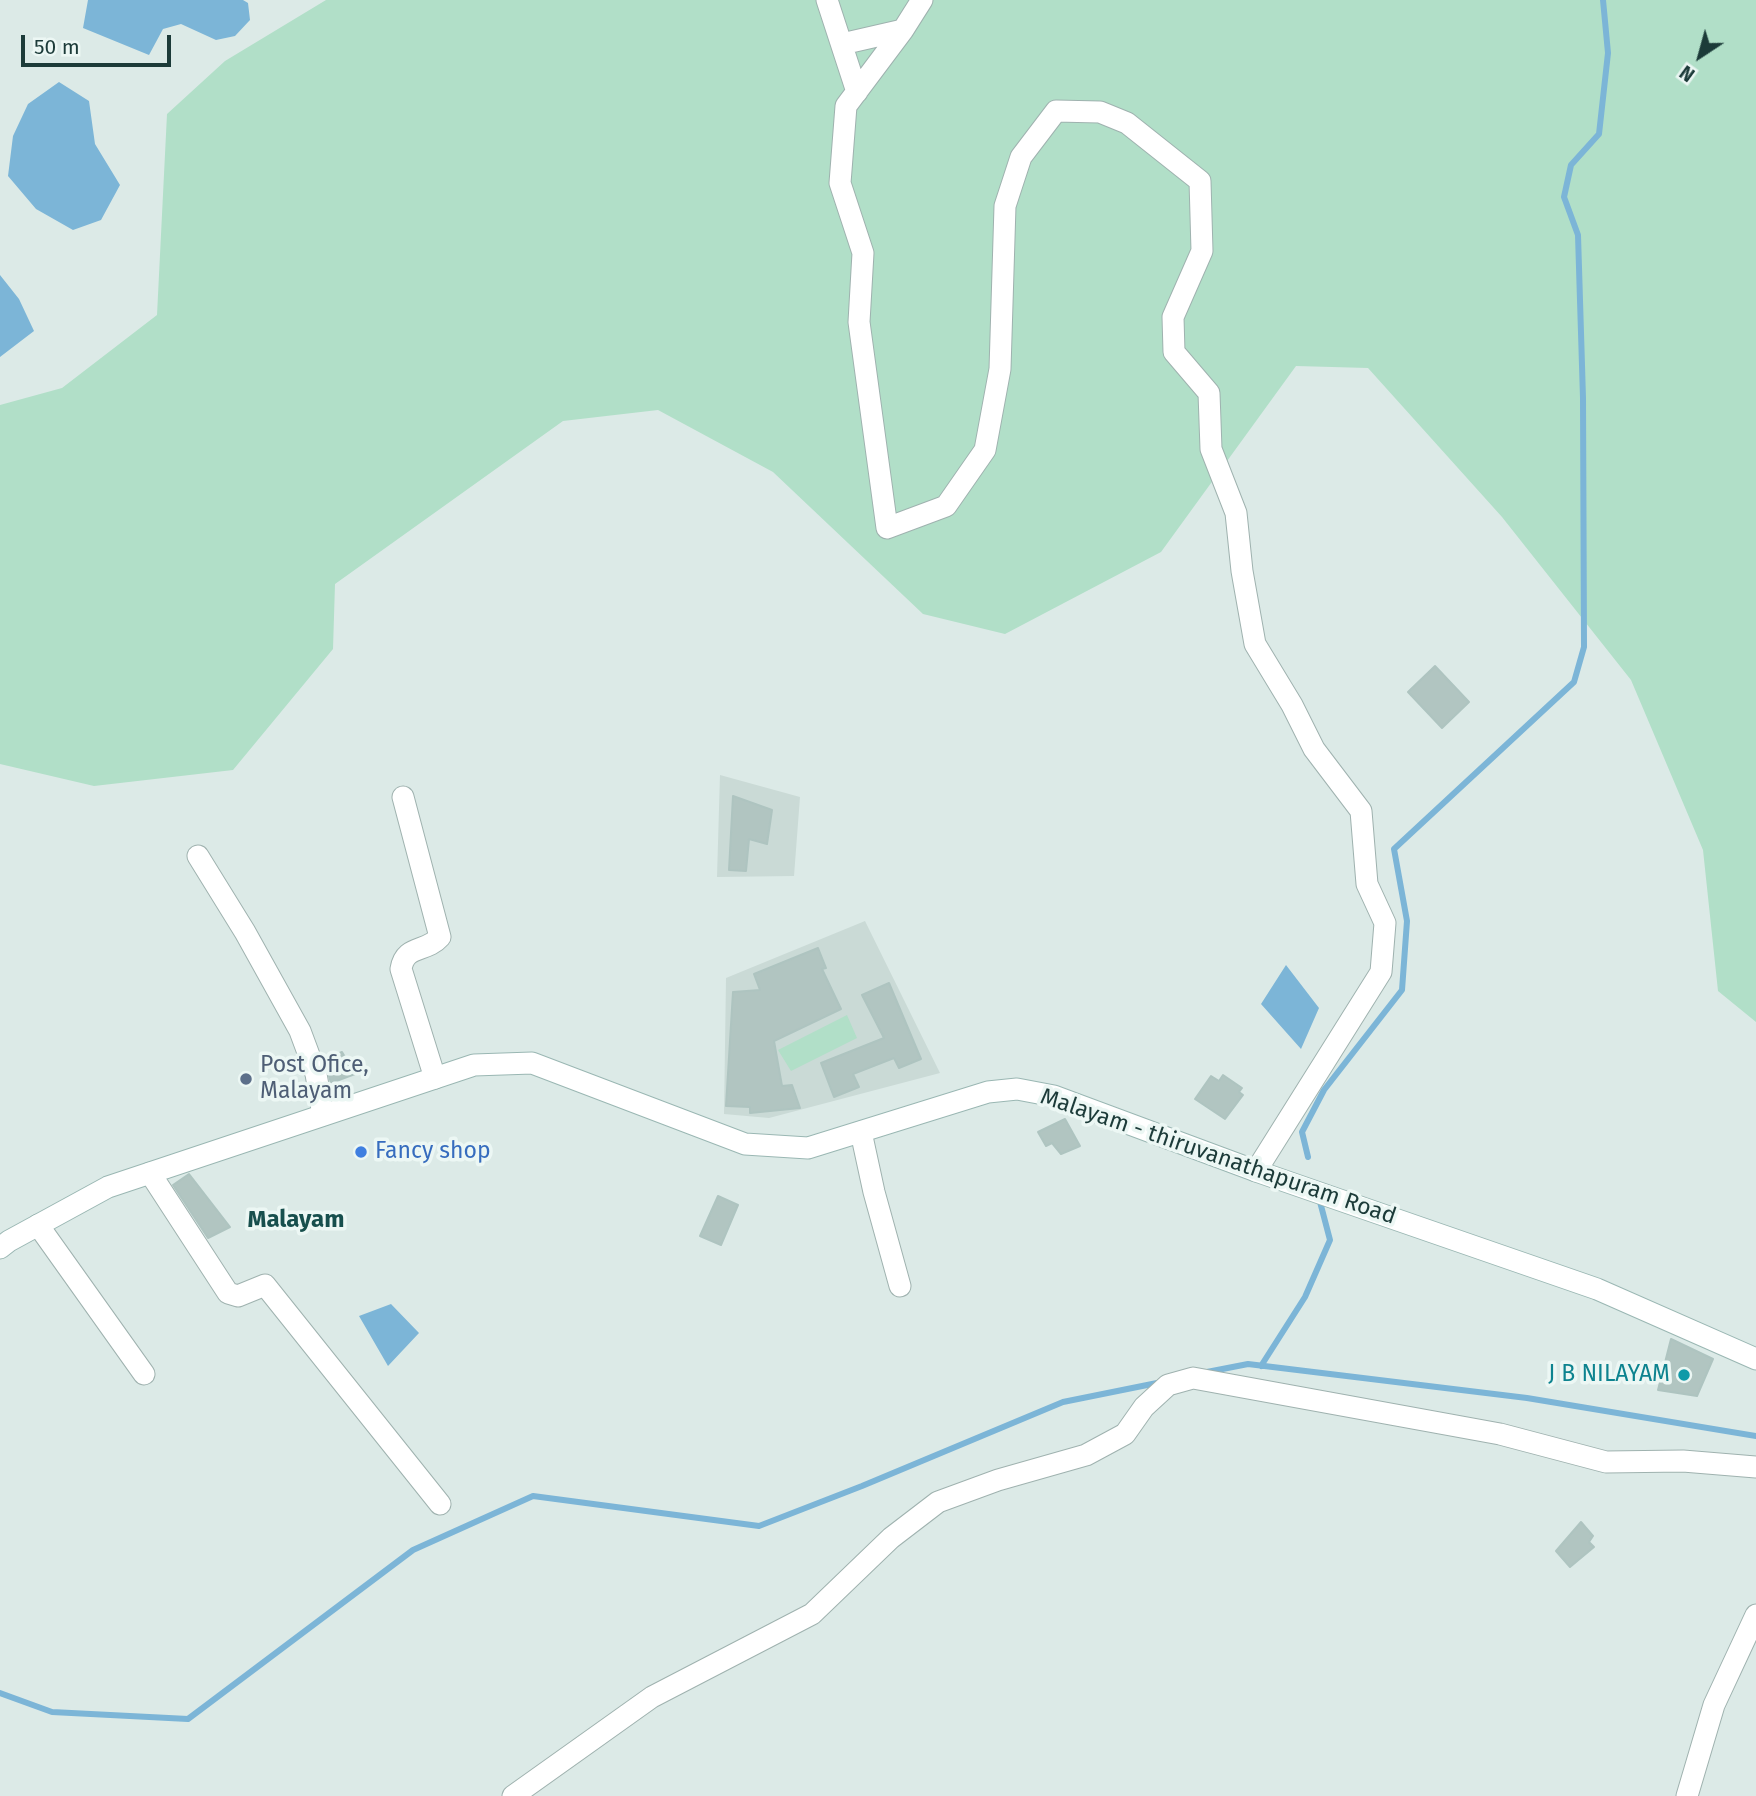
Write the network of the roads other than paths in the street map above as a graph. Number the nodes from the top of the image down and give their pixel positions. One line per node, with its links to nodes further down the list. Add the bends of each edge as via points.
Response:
1 (827, 0): 4 (street)
2 (922, 0): 3 (street)
3 (903, 30): 4 (street); 5 (street)
4 (842, 44): 5 (street)
5 (857, 92): 11 (street, via 846,106 840,183 863,253 859,322 887,528 946,506 985,450 1000,369 1005,206 1021,157 1056,111 1100,112 1127,123 1200,181 1202,251 1173,317 1174,352 1209,393 1211,449 1236,513 1255,644 1314,749 1360,811 1367,884 1385,923 1381,972)
6 (403, 797): 8 (street, via 440,937 409,953 401,969)
7 (198, 856): 9 (street, via 300,1031 316,1074)
8 (435, 1078): 9 (street, Malayam - thiruvanathapuram Road); 10 (street, Malayam - thiruvanathapuram Road, via 474,1065 532,1063 744,1144 808,1148)
9 (323, 1115): 12 (street, Malayam - thiruvanathapuram Road)
10 (861, 1132): 11 (street, Malayam - thiruvanathapuram Road, via 988,1091 1017,1089 1054,1096); 15 (street)
11 (1256, 1171): 16 (street, Malayam - thiruvanathapuram Road, via 1597,1289)
12 (150, 1173): 13 (street, Malayam - thiruvanathapuram Road, via 108,1187); 19 (street, via 228,1293 239,1296 265,1285)
13 (38, 1225): 14 (street, Malayam - thiruvanathapuram Road); 17 (street)
14 (3, 1241)
15 (900, 1286)
16 (1756, 1359)
17 (144, 1374)
18 (1756, 1467): 21 (street, via 1683,1461 1606,1462 1500,1434 1193,1378 1168,1385 1144,1407 1125,1434 1086,1455 938,1502 891,1538 812,1614 652,1697)
19 (440, 1504)
20 (1756, 1615): 22 (street, via 1714,1706)
21 (513, 1796)
22 (1687, 1796)

